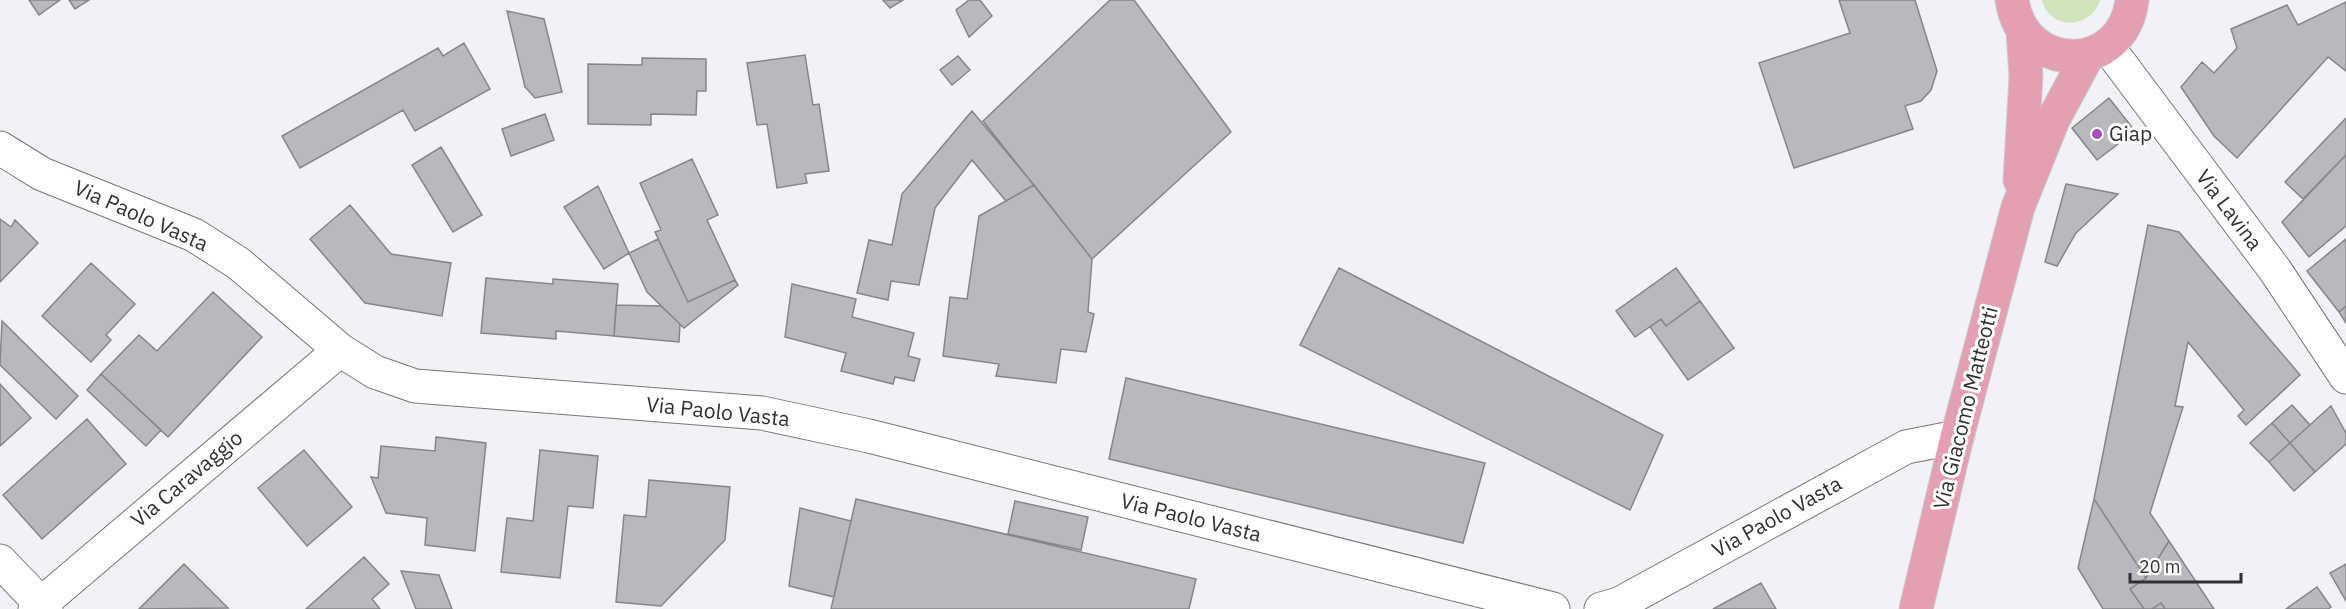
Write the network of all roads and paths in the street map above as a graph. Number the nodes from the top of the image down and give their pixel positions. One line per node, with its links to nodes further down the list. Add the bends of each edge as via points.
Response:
1 (2012, 0): 3 (main road)
2 (2133, 0): 4 (main road, via 2126,24)
3 (2023, 32): 4 (main road, via 2046,51 2074,57); 6 (main road, via 2026,76)
4 (2098, 50): 6 (main road, via 2053,120); 8 (street, Via Lavina, via 2275,270)
5 (0, 148): 7 (street, Via Paolo Vasta, via 42,174 194,235 238,263)
6 (2018, 207): 9 (main road, Via Giacomo Matteotti)
7 (340, 350): 11 (street, Via Caravaggio); 12 (street, Via Paolo Vasta, via 375,372 415,386 762,413 795,420)
8 (2346, 377)
9 (1957, 437): 13 (street, Via Paolo Vasta, via 1906,447 1619,604); 14 (main road, Via Giacomo Matteotti)
10 (0, 561): 11 (street)
11 (40, 607)
12 (1553, 609)
13 (1601, 609)
14 (1916, 609)

